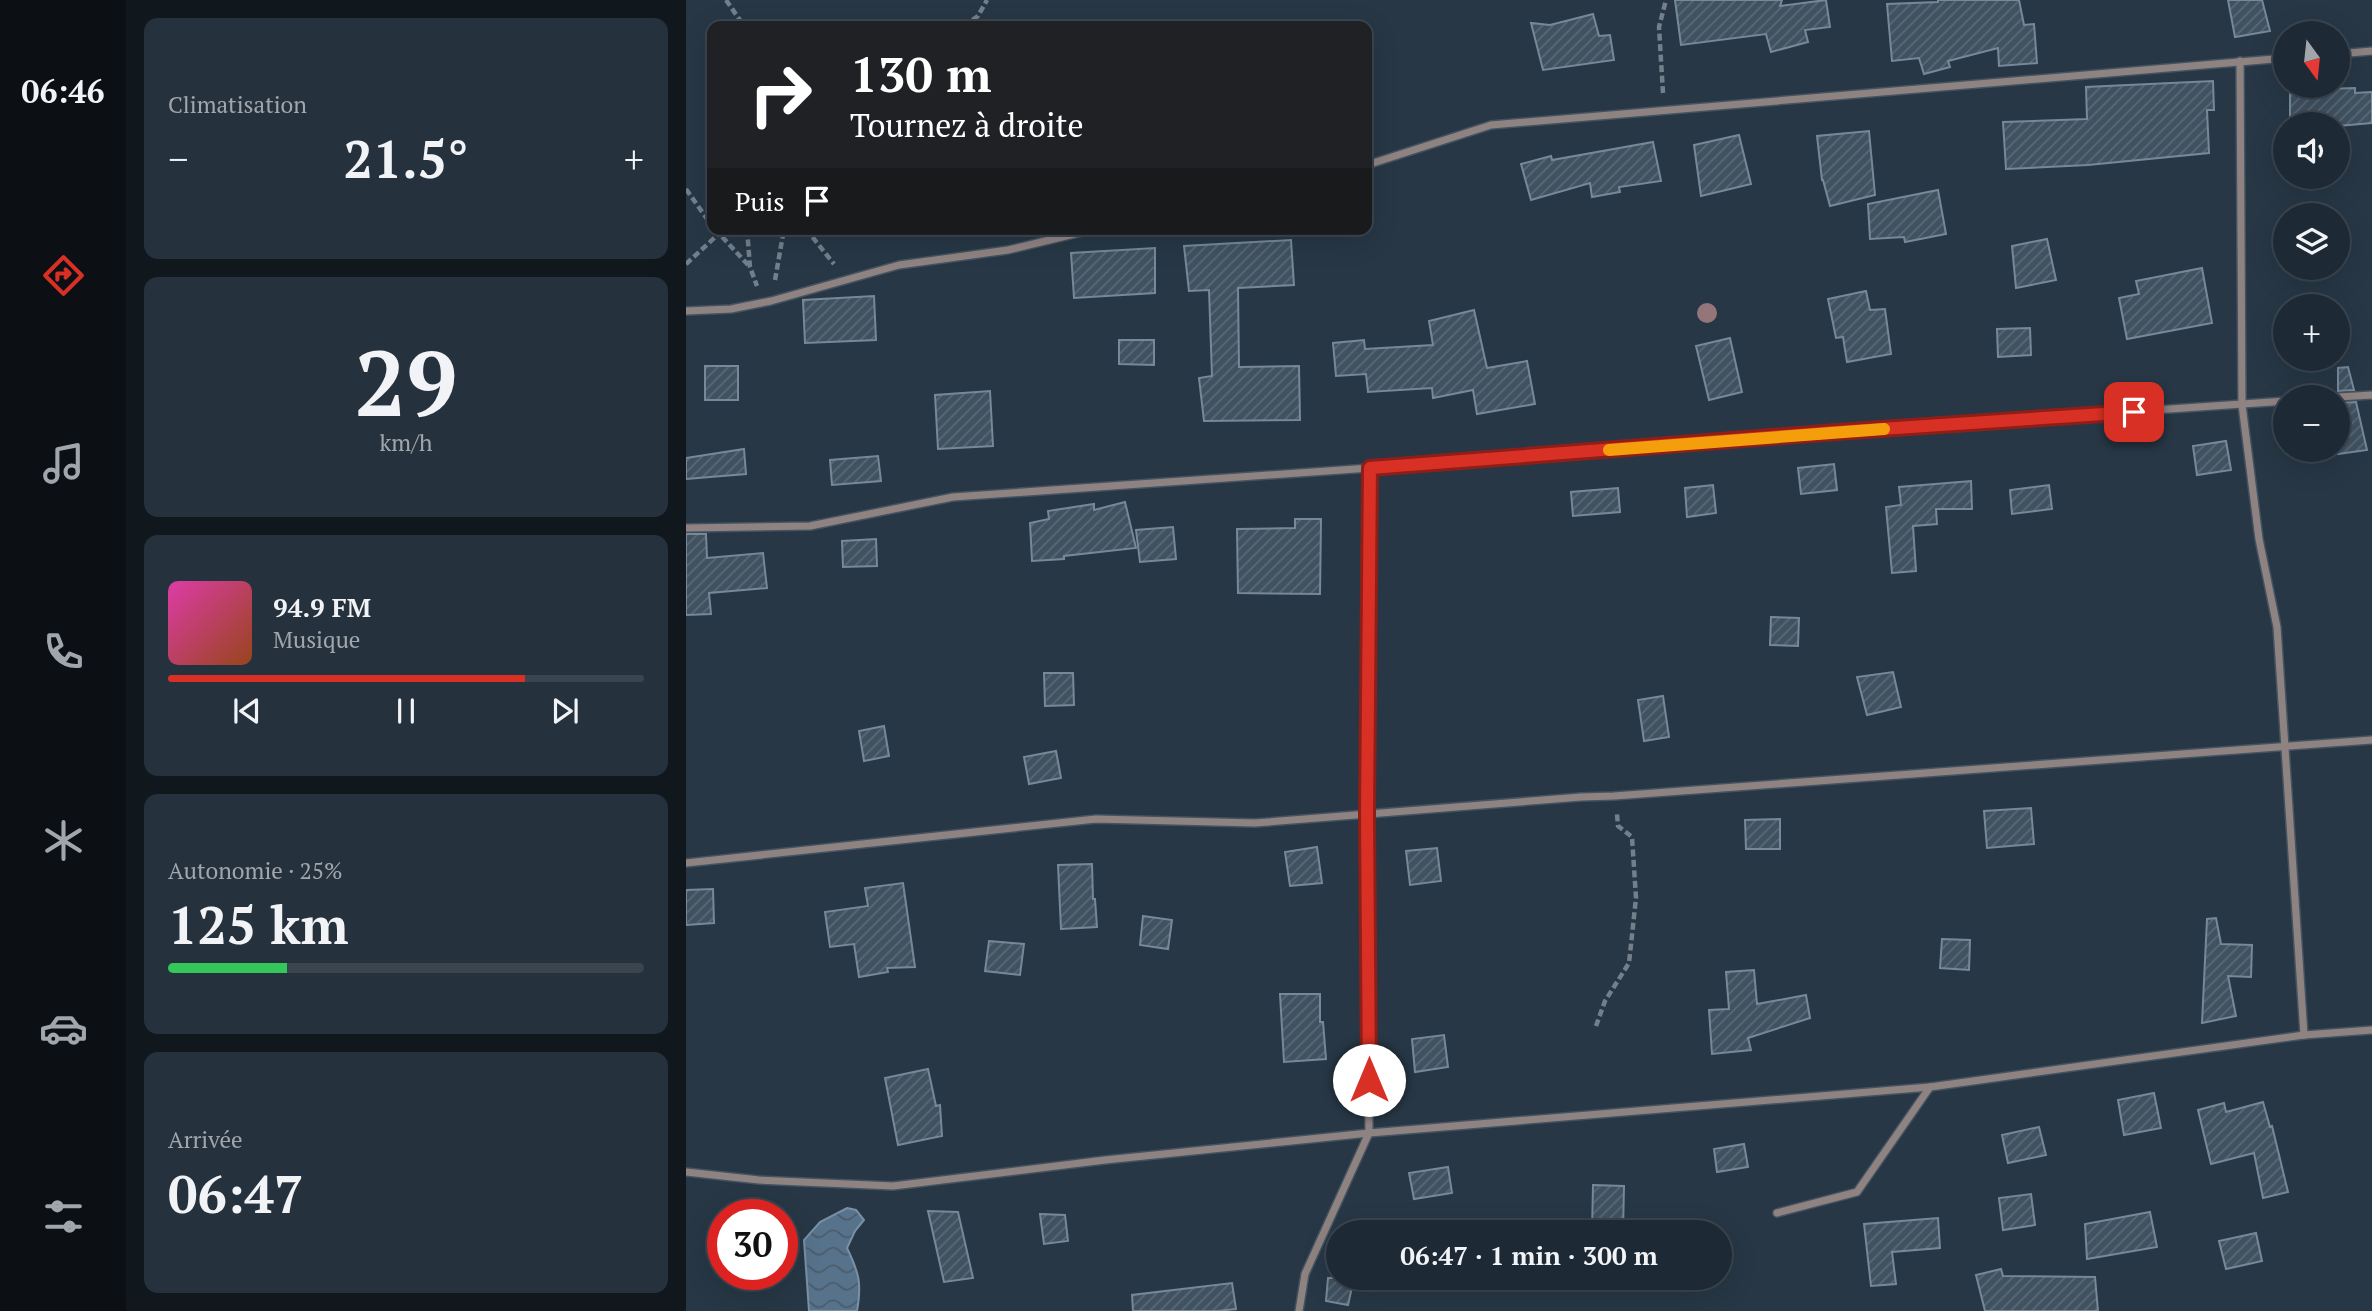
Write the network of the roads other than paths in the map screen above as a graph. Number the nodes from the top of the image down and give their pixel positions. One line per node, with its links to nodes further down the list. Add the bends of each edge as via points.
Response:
1 (2372, 51): 2 (street)
2 (2350, 53)
3 (2273, 59): 4 (street)
4 (2240, 61): 5 (street, via 1490,125); 11 (street)
5 (1372, 163)
6 (1070, 235): 7 (street, via 1008,250 899,265 731,309)
7 (686, 311)
8 (2372, 394): 9 (street)
9 (2350, 396)
10 (2273, 402): 11 (street)
11 (2242, 405): 12 (street); 15 (street, via 2259,539 2277,627)
12 (1370, 468): 13 (street, via 953,497 810,526); 16 (street)
13 (686, 528)
14 (2372, 740): 15 (street)
15 (2286, 748): 16 (street); 19 (street)
16 (1367, 814): 17 (street, via 1255,823 1096,819); 21 (street)
17 (686, 863)
18 (2372, 1030): 19 (street)
19 (2304, 1035): 20 (street)
20 (1930, 1087): 21 (street); 23 (street, via 1857,1192)
21 (1369, 1133): 22 (street, via 893,1186); 24 (street, via 1305,1274)
22 (686, 1172)
23 (1777, 1213)
24 (1299, 1311)

